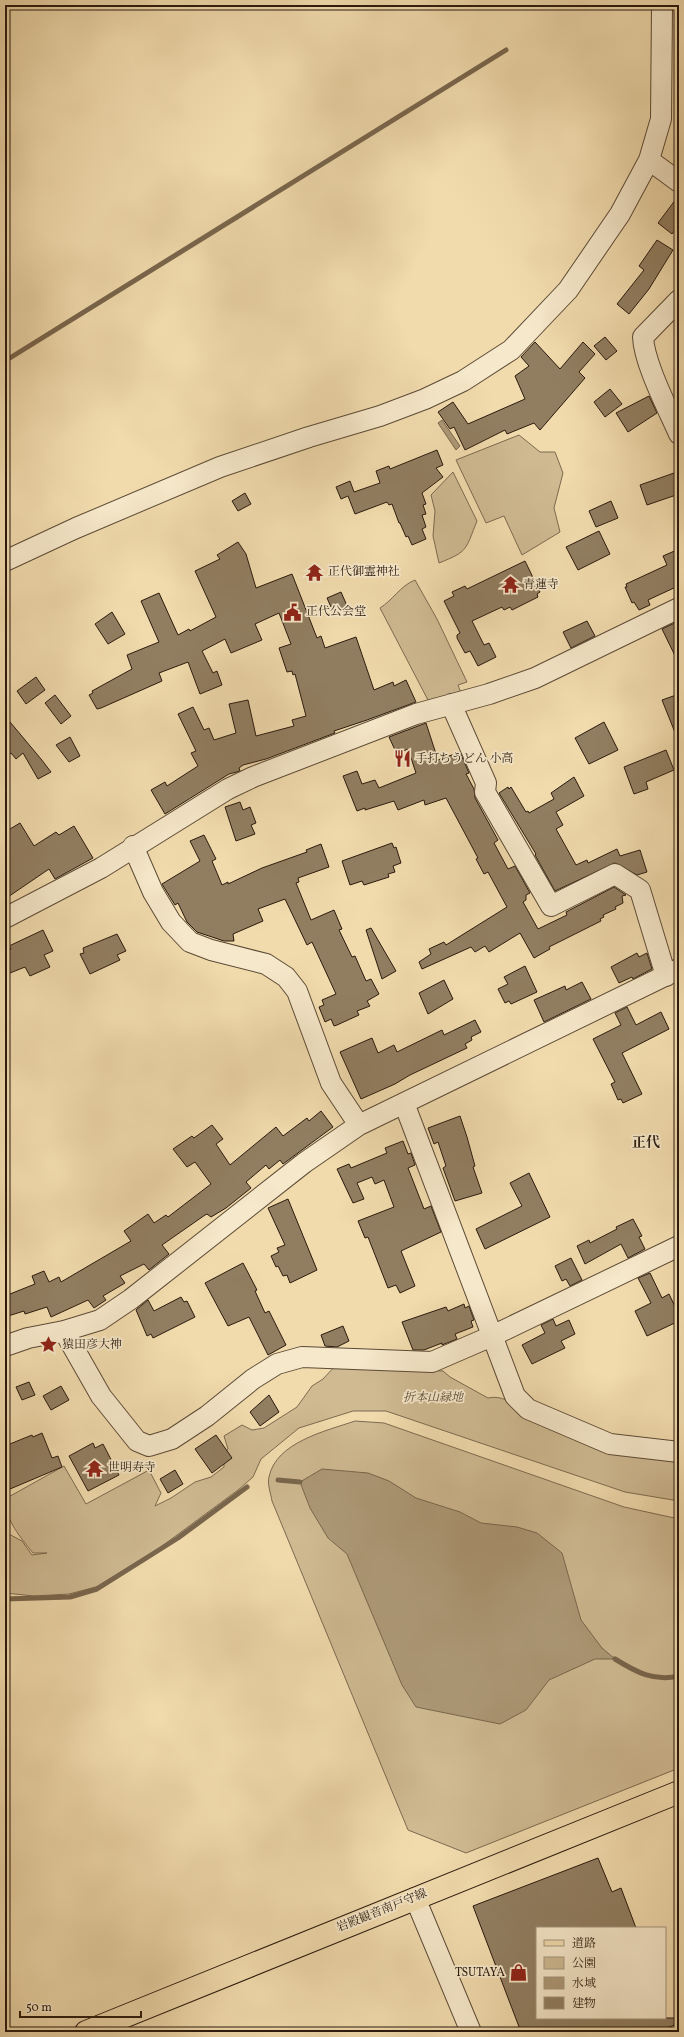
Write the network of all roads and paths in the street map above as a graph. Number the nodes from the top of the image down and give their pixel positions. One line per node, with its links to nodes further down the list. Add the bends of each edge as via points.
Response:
1 (662, 5): 2 (street, via 661,119)
2 (649, 160): 3 (street); 6 (street, via 620,214 568,290 511,350 463,381 380,416 220,468 83,525)
3 (679, 182)
4 (679, 300): 5 (street, via 643,337 643,346 653,373)
5 (679, 434)
6 (5, 561)
7 (679, 608): 8 (street, via 535,678)
8 (451, 704): 9 (street, via 416,714 253,778); 11 (street, via 486,783 485,792 551,906 615,874 640,890)
9 (133, 846): 10 (street, via 101,868); 13 (street, via 153,892 171,922 190,942 266,964 286,976 297,991 331,1083)
10 (5, 918)
11 (672, 972): 12 (street)
12 (404, 1103): 13 (street); 16 (street)
13 (359, 1125): 15 (street, via 304,1164 132,1300 100,1320)
14 (679, 1246): 16 (street)
15 (64, 1331): 16 (street, via 101,1396 137,1441 149,1446 172,1439 277,1364 302,1357 432,1362); 17 (street, via 28,1338)
16 (492, 1336): 18 (street, via 515,1396 528,1409 610,1444)
17 (5, 1346)
18 (677, 1450)
19 (679, 1792): 20 (main road, 岩殿観音南戸守線)
20 (415, 1898): 21 (main road, 岩殿観音南戸守線); 22 (street)
21 (86, 2032)
22 (471, 2032)

